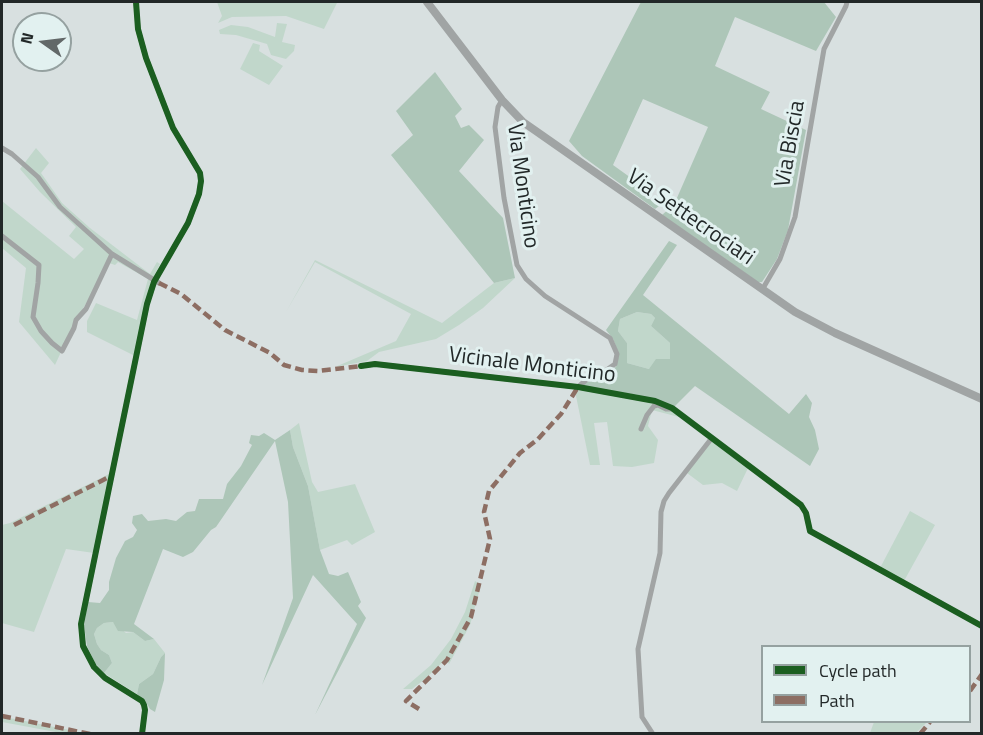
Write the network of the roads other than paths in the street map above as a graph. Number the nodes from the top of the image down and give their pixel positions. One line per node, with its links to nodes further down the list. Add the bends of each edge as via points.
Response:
1 (136, 2): 8 (street, via 146,58 173,128 201,181 188,222)
2 (427, 2): 4 (main road, Via Settecrociari)
3 (847, 2): 9 (street, Via Biscia, via 824,49 795,218 780,259)
4 (502, 100): 9 (main road, Via Settecrociari, via 523,122); 11 (street, Via Monticino, via 495,127 517,265 545,296 610,338 617,354 615,364 592,374)
5 (2, 148): 7 (street, via 38,177 60,207)
6 (2, 236): 7 (street, via 39,265 33,317 62,351)
7 (112, 254): 8 (street)
8 (156, 282): 17 (street, via 147,304 81,624 83,646 94,667 142,701 146,710)
9 (762, 291): 12 (main road, Via Settecrociari, via 835,333)
10 (361, 366): 11 (street, Vicinale Monticino, via 375,364)
11 (578, 387): 13 (street, Vicinale Monticino, via 656,401)
12 (981, 399)
13 (673, 408): 14 (street, via 654,406); 15 (street, Vicinale Monticino)
14 (641, 429)
15 (711, 439): 16 (street, Vicinale Monticino, via 801,505 810,531); 18 (street, via 664,501 660,553 638,649 642,717)
16 (981, 626)
17 (142, 734)
18 (653, 734)

